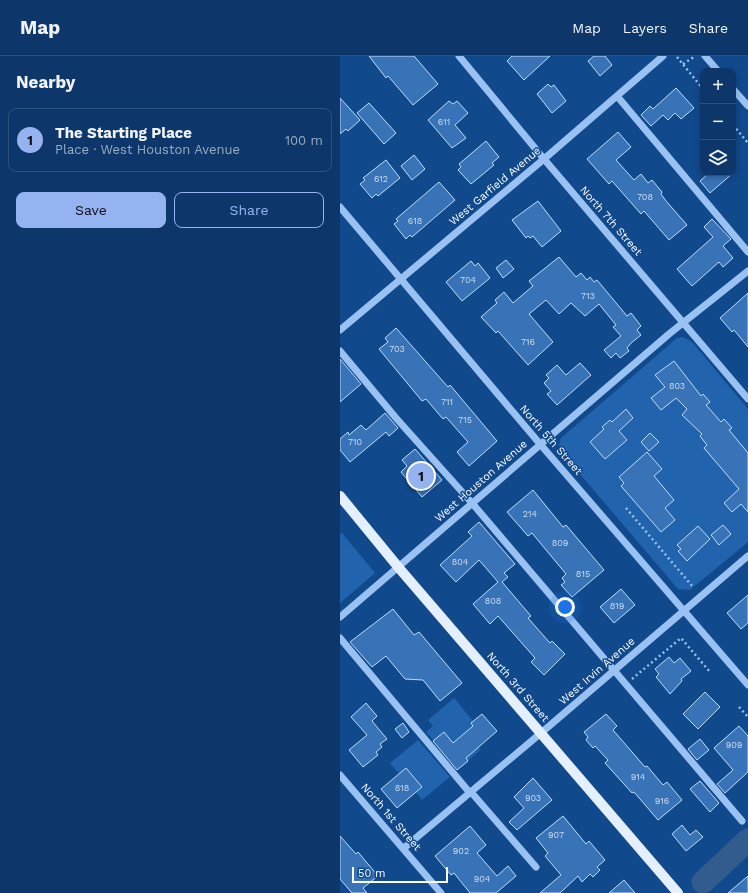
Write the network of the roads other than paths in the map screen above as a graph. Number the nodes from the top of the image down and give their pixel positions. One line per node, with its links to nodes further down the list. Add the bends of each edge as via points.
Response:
1 (459, 56): 8 (street, North 7th Street)
2 (663, 56): 6 (street, West Garfield Avenue)
3 (705, 56): 4 (street)
4 (715, 68)
5 (736, 92): 7 (street)
6 (617, 96): 8 (street, West Garfield Avenue); 10 (street)
7 (748, 106)
8 (544, 160): 12 (street, West Garfield Avenue); 13 (street, North 7th Street)
9 (340, 207): 12 (street, North 5th Street)
10 (748, 252)
11 (748, 272): 13 (street, West Houston Avenue)
12 (401, 280): 14 (street, West Garfield Avenue); 17 (street, North 5th Street)
13 (684, 322): 16 (street, North 7th Street); 17 (street, West Houston Avenue)
14 (340, 330)
15 (340, 351): 19 (street)
16 (748, 399)
17 (540, 444): 19 (street, West Houston Avenue); 22 (street, North 5th Street)
18 (340, 496): 21 (main road, North 3rd Street)
19 (472, 503): 21 (street, West Houston Avenue); 25 (street)
20 (748, 556): 22 (street, West Irvin Avenue)
21 (399, 568): 23 (street, West Houston Avenue); 27 (main road, North 3rd Street)
22 (684, 610): 25 (street, West Irvin Avenue); 26 (street, North 5th Street)
23 (340, 617)
24 (340, 638): 29 (street)
25 (613, 671): 27 (street, West Irvin Avenue); 30 (street)
26 (748, 685)
27 (542, 733): 29 (street, West Irvin Avenue); 34 (main road, North 3rd Street)
28 (340, 775): 31 (street, North 1st Street)
29 (471, 792): 31 (street, West Irvin Avenue); 32 (street)
30 (742, 822)
31 (404, 848): 33 (street, North 1st Street)
32 (536, 867)
33 (441, 893)
34 (678, 893)

